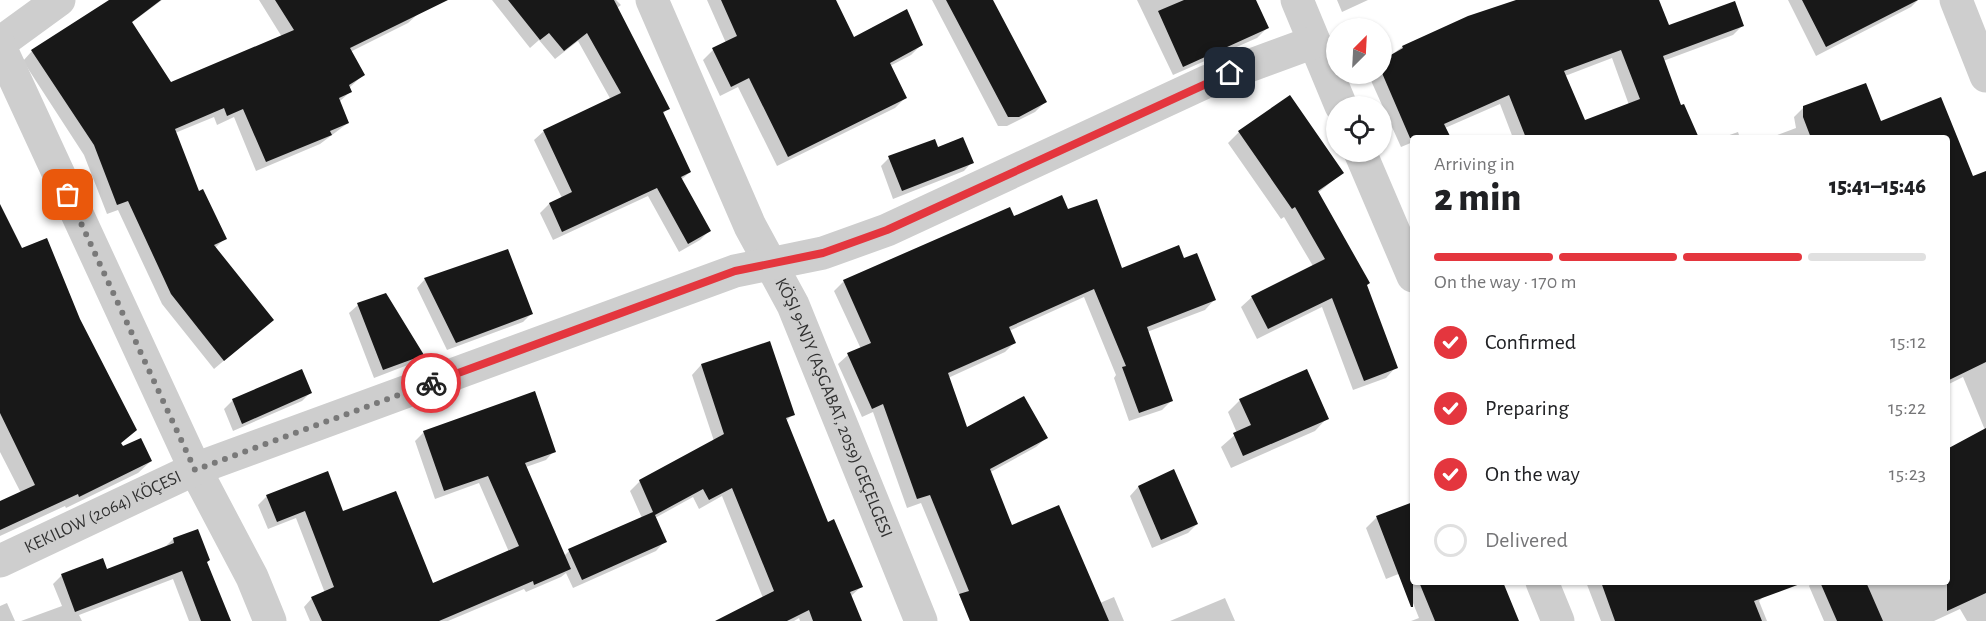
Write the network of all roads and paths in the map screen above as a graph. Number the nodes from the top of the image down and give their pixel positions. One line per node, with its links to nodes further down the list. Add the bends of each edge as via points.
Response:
1 (59, 0): 6 (street)
2 (652, 0): 10 (street, KÖŞI 9-NJY (AŞGABAT, 2059) GEÇELGESI, via 750,226)
3 (1297, 0): 5 (street)
4 (1956, 0): 7 (street)
5 (1314, 42): 8 (street); 10 (street, KEKILOW (2064) KÖÇESI, via 1208,81 887,230 823,253)
6 (0, 45): 12 (street)
7 (1986, 76)
8 (1337, 96)
9 (1364, 162): 11 (street)
10 (771, 261): 12 (street, KEKILOW (2064) KÖÇESI); 16 (street, KÖŞI 9-NJY (AŞGABAT, 2059) GEÇELGESI, via 793,305)
11 (1410, 269)
12 (195, 470): 13 (street, KEKILOW (2064) KÖÇESI); 15 (street, via 252,577)
13 (0, 561)
14 (1543, 585): 17 (street)
15 (270, 621)
16 (921, 621)
17 (1558, 621)

